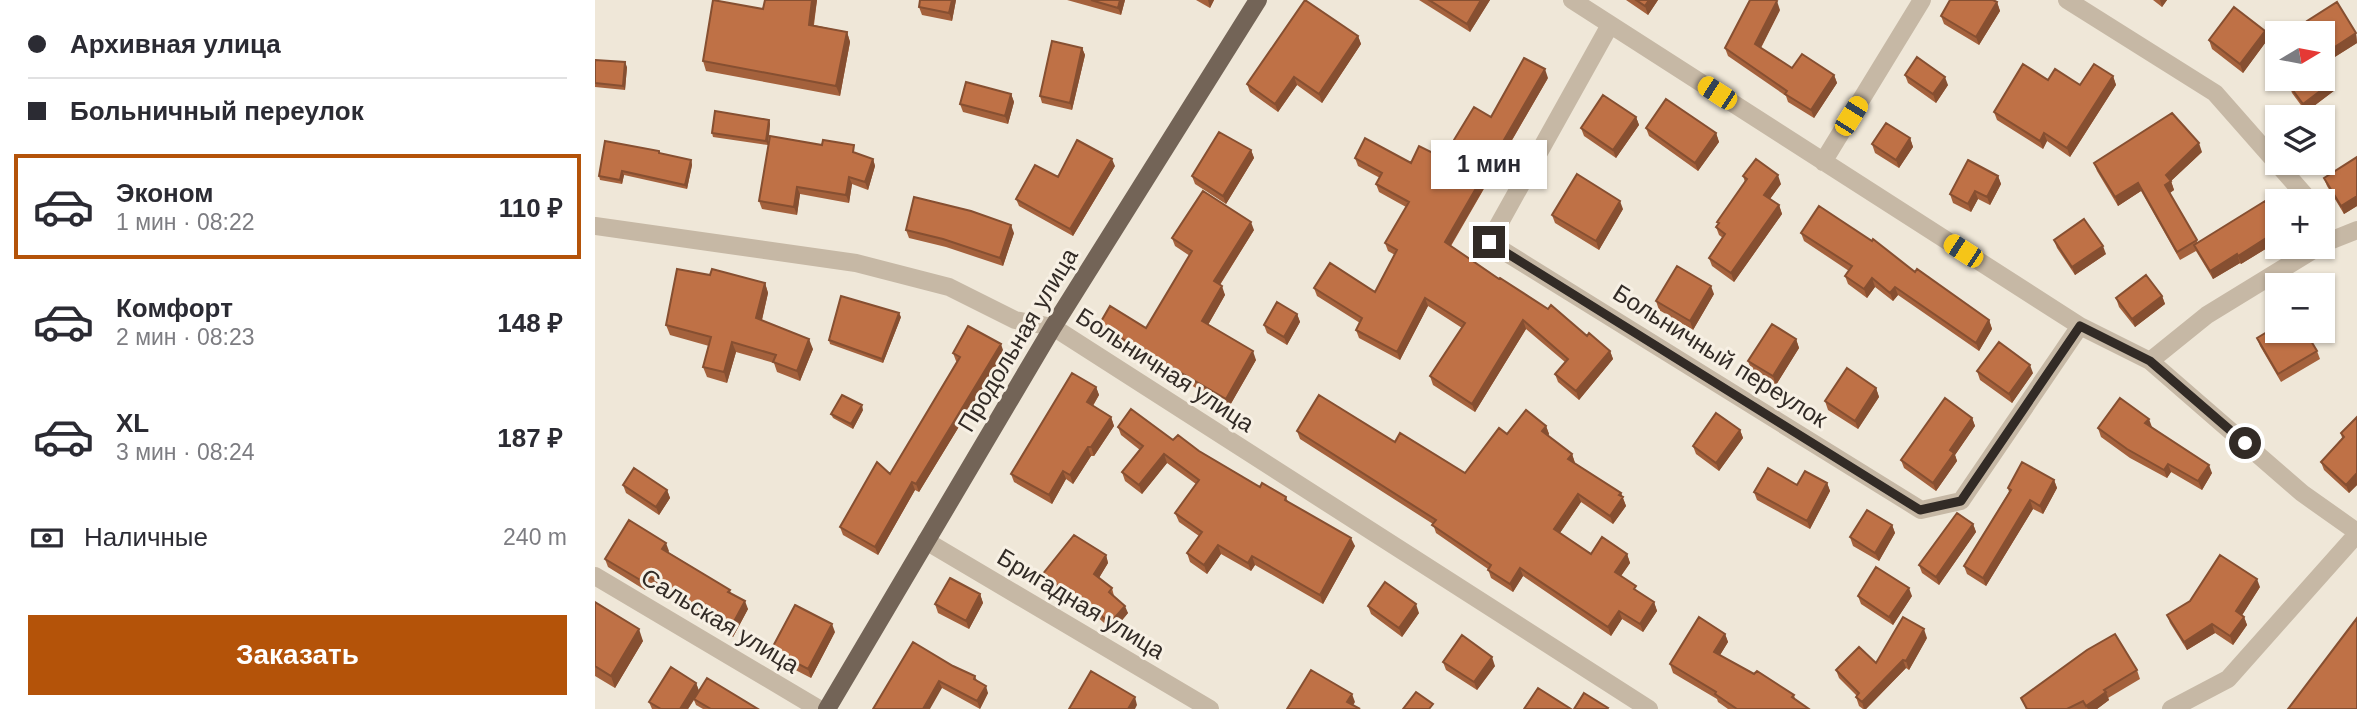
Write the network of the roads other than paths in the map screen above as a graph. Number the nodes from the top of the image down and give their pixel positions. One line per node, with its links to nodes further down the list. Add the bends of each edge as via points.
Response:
1 (1258, 0): 13 (main road, Продольная улица)
2 (1572, 0): 5 (street)
3 (1922, 0): 6 (street)
4 (2067, 0): 7 (street, via 2215,93)
5 (1610, 25): 6 (street); 12 (street, Больничный переулок, via 1489,242 1920,510 1961,501)
6 (1823, 162): 12 (street)
7 (2299, 189)
8 (595, 226): 13 (street, Больничная улица, via 856,263 949,287 1015,320)
9 (2357, 230): 10 (street)
10 (2335, 240)
11 (2299, 259): 14 (street, via 2207,315)
12 (2080, 326): 14 (street)
13 (1053, 327): 16 (main road, Продольная улица); 21 (street, Больничная улица)
14 (2150, 361): 15 (street, via 2302,493)
15 (2357, 533): 22 (street, via 2228,679)
16 (926, 541): 19 (main road, Продольная улица); 20 (street, Бригадная улица)
17 (595, 576): 18 (street, Сальская улица)
18 (819, 709)
19 (827, 709)
20 (1210, 709)
21 (1649, 709)
22 (2171, 709)

